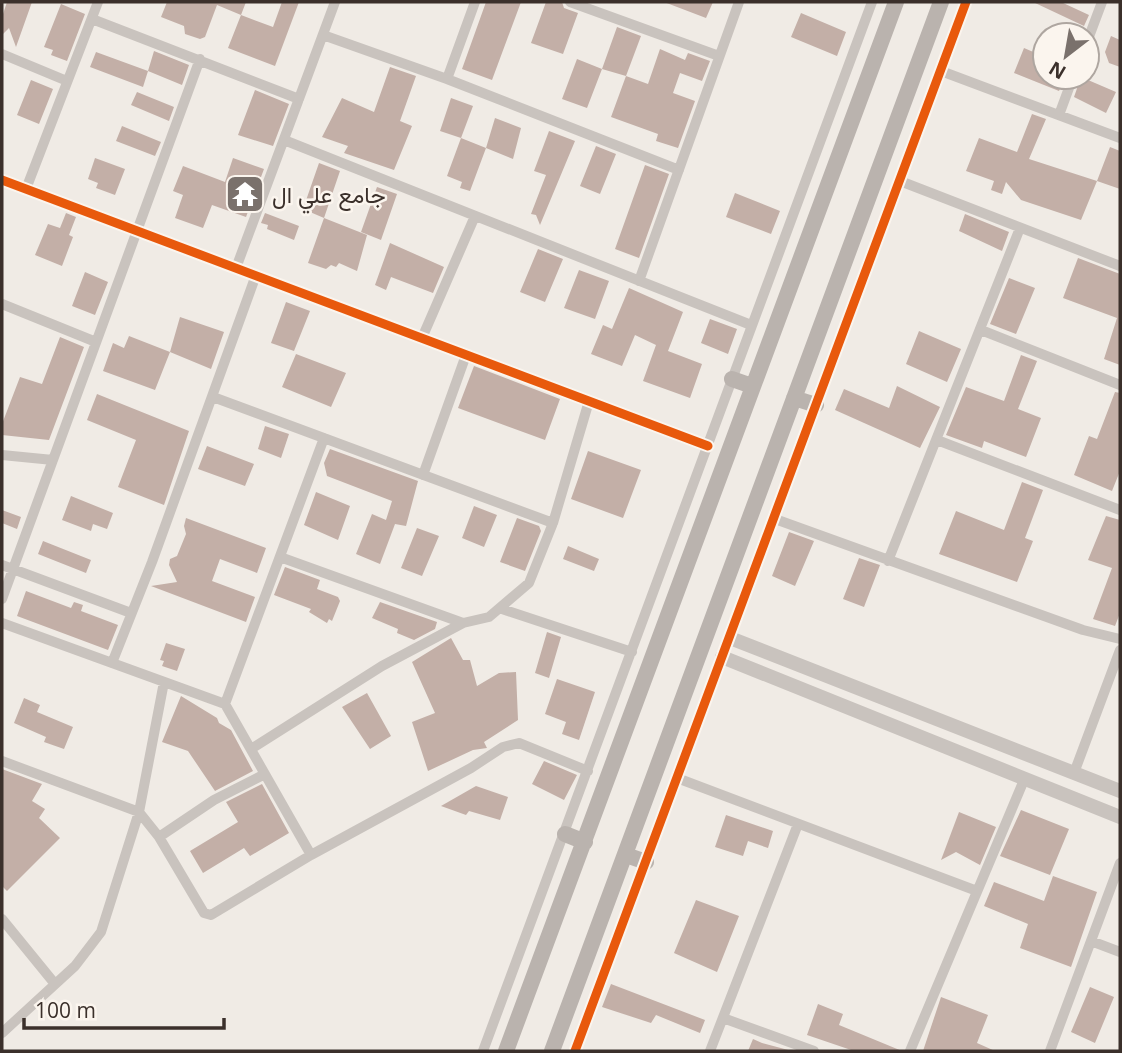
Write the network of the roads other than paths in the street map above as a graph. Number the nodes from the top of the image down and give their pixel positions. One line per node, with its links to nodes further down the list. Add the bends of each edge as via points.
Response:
1 (99, 2): 11 (street)
2 (334, 2): 13 (street)
3 (475, 2): 18 (street)
4 (570, 2): 15 (street)
5 (739, 2): 15 (street)
6 (872, 2): 37 (street)
7 (896, 2): 44 (main road)
8 (941, 2): 46 (main road)
9 (966, 2): 17 (street)
10 (1102, 2): 12 (street)
11 (92, 19): 16 (street); 19 (street)
12 (1095, 21)
13 (323, 35): 18 (street); 21 (street)
14 (2, 54): 19 (street)
15 (719, 56): 25 (street)
16 (200, 59): 21 (street); 31 (street)
17 (940, 71): 22 (street); 27 (street)
18 (447, 79): 25 (street)
19 (67, 81): 28 (street)
20 (1068, 91): 22 (street)
21 (299, 99): 24 (street)
22 (1059, 115): 23 (street)
23 (1120, 138)
24 (284, 140): 29 (street); 33 (street)
25 (679, 170): 35 (street)
26 (2, 180): 28 (street)
27 (900, 181): 30 (street); 48 (street)
28 (26, 189): 31 (street)
29 (475, 216): 35 (street); 39 (street)
30 (1020, 228): 32 (street); 38 (street)
31 (137, 231): 33 (street); 40 (street)
32 (1120, 266)
33 (236, 268): 34 (street)
34 (256, 275): 39 (street); 45 (street)
35 (639, 281): 37 (street)
36 (2, 304): 40 (street)
37 (751, 325): 42 (street)
38 (981, 330): 43 (street); 50 (street)
39 (422, 338): 41 (street)
40 (96, 342): 53 (street)
41 (466, 355): 47 (street); 54 (street)
42 (732, 379): 44 (main road); 51 (street)
43 (1120, 385)
44 (752, 386): 87 (main road)
45 (214, 397): 49 (street); 63 (street)
46 (794, 398): 48 (main road); 89 (main road)
47 (589, 401): 51 (street); 57 (street)
48 (816, 405): 56 (street)
49 (324, 438): 54 (street); 58 (street)
50 (937, 440): 55 (street); 59 (street)
51 (708, 446): 69 (street)
52 (2, 455): 53 (street)
53 (53, 460): 60 (street)
54 (423, 475): 57 (street)
55 (1120, 510)
56 (775, 519): 59 (street); 66 (street)
57 (553, 523): 62 (street, via 529,583)
58 (279, 557): 65 (street); 73 (street)
59 (888, 561): 67 (street)
60 (7, 567): 61 (street); 63 (street)
61 (2, 599)
62 (502, 608): 65 (street, via 489,617); 69 (street)
63 (131, 613): 71 (street)
64 (2, 623): 71 (street)
65 (463, 623): 74 (street, via 382,666)
66 (730, 638): 70 (street); 77 (street)
67 (1120, 639)
68 (1120, 650): 77 (street)
69 (632, 652): 76 (street)
70 (722, 657): 79 (street); 80 (street)
71 (112, 663): 72 (street)
72 (164, 682): 73 (street); 82 (street)
73 (225, 704): 74 (street)
74 (251, 749): 78 (street)
75 (2, 761): 82 (street)
76 (588, 771): 85 (street); 88 (street, via 520,743 503,747)
77 (1074, 773): 81 (street)
78 (265, 774): 86 (street, via 214,800); 88 (street)
79 (677, 778): 84 (street); 90 (street)
80 (1024, 780): 83 (street); 92 (street)
81 (1120, 791)
82 (139, 812): 86 (street); 96 (street, via 101,932)
83 (1120, 817)
84 (798, 824): 92 (street); 97 (street)
85 (565, 834): 87 (main road); 100 (street)
86 (159, 837): 88 (street, via 208,915)
87 (585, 842): 101 (main road)
88 (311, 855)
89 (626, 855): 90 (main road); 102 (main road)
90 (646, 862): 103 (street)
91 (1120, 863): 94 (street)
92 (977, 891): 106 (street)
93 (2, 919): 96 (street)
94 (1091, 942): 95 (street); 99 (street)
95 (1120, 953)
96 (55, 984): 98 (street)
97 (723, 1018): 104 (street); 105 (street)
98 (2, 1033)
99 (1053, 1050)
100 (484, 1051)
101 (506, 1051)
102 (552, 1051)
103 (575, 1051)
104 (710, 1051)
105 (814, 1051)
106 (910, 1051)

